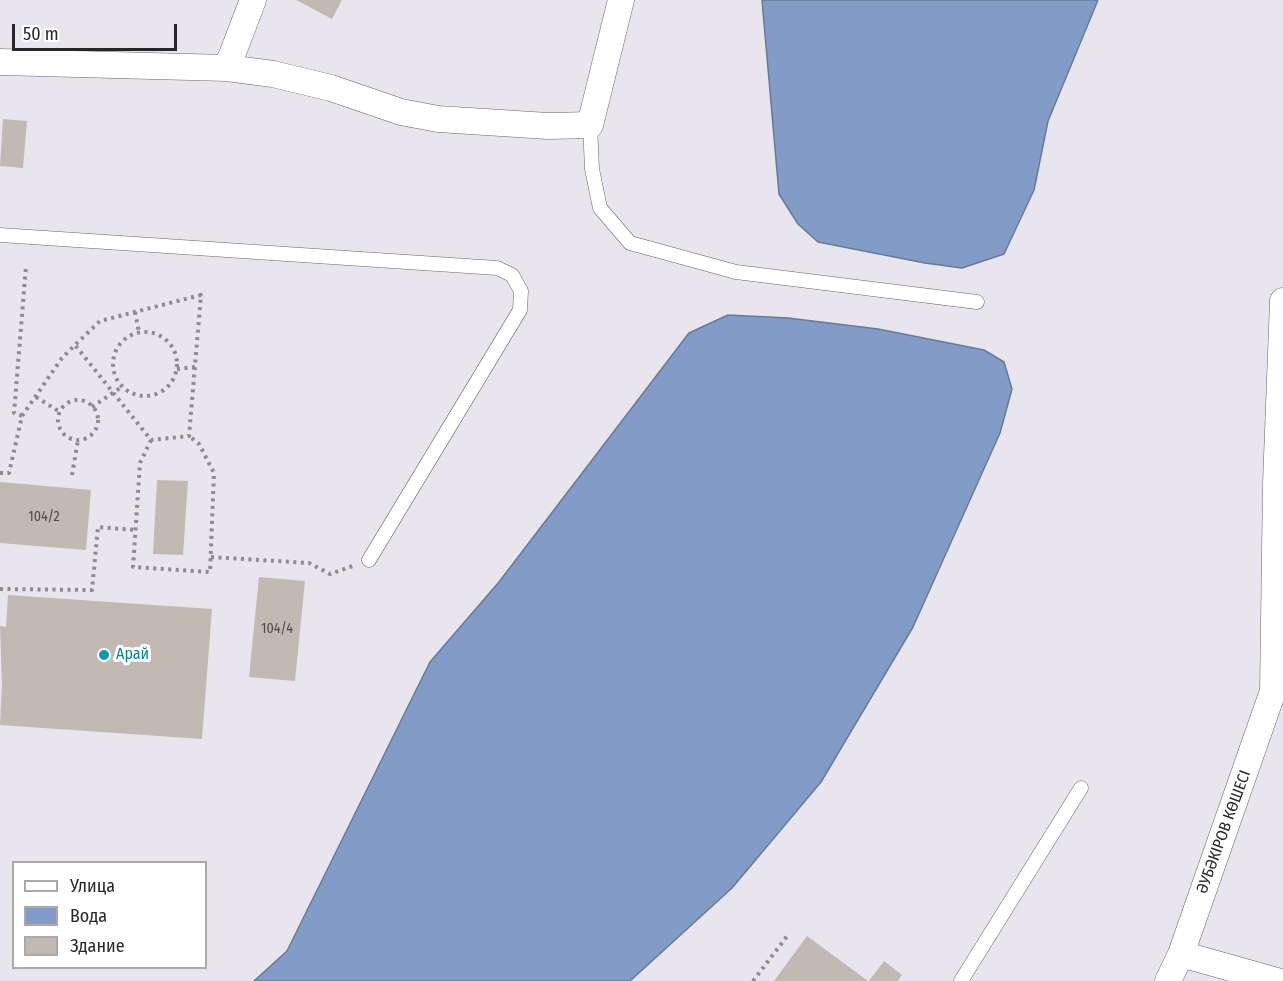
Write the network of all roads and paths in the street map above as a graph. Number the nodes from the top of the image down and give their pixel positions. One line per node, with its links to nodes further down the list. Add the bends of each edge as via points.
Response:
1 (253, 0): 4 (street)
2 (621, 0): 5 (street)
3 (0, 63): 4 (street)
4 (227, 68): 5 (street, via 273,74 331,88 401,112 438,118 524,125)
5 (590, 125): 9 (lane, via 592,168 600,208 630,243 736,272)
6 (0, 235): 28 (lane, via 497,268 512,275 521,291 520,310)
7 (26, 266): 20 (path, via 14,413)
8 (1283, 301): 30 (street, ӘУБӘКІРОВ КӨШЕСІ, via 1276,483)
9 (977, 302)
10 (135, 312): 11 (path); 12 (path, via 100,321); 13 (path, via 201,295)
11 (139, 332): 14 (path, via 154,333 167,340 176,354); 15 (path, via 124,339 115,351 113,366)
12 (75, 345): 16 (path); 17 (path)
13 (195, 367): 14 (path); 21 (path)
14 (177, 369): 15 (path, via 171,383 159,393 144,396)
15 (123, 386): 16 (path)
16 (113, 393): 18 (path); 23 (path)
17 (36, 397): 19 (path); 20 (path)
18 (92, 407): 19 (path, via 76,400); 22 (path, via 98,415 97,429 87,440)
19 (60, 412): 22 (path, via 57,419 61,433 72,441)
20 (22, 416): 24 (path, via 9,473)
21 (189, 436): 23 (path); 27 (path, via 199,444 214,473)
22 (78, 440): 25 (path)
23 (151, 440): 26 (path, via 140,463)
24 (0, 473)
25 (72, 476)
26 (135, 530): 27 (path, via 133,567 210,572); 29 (path, via 98,527 92,590)
27 (211, 557): 28 (path, via 309,562 330,574)
28 (369, 560)
29 (0, 589)
30 (1278, 691): 33 (street, ӘУБӘКІРОВ КӨШЕСІ)
31 (1082, 788): 35 (lane)
32 (788, 935): 34 (path)
33 (1181, 954): 36 (street, ӘУБӘКІРОВ КӨШЕСІ); 37 (street)
34 (753, 981)
35 (961, 981)
36 (1168, 981)
37 (1277, 981)

